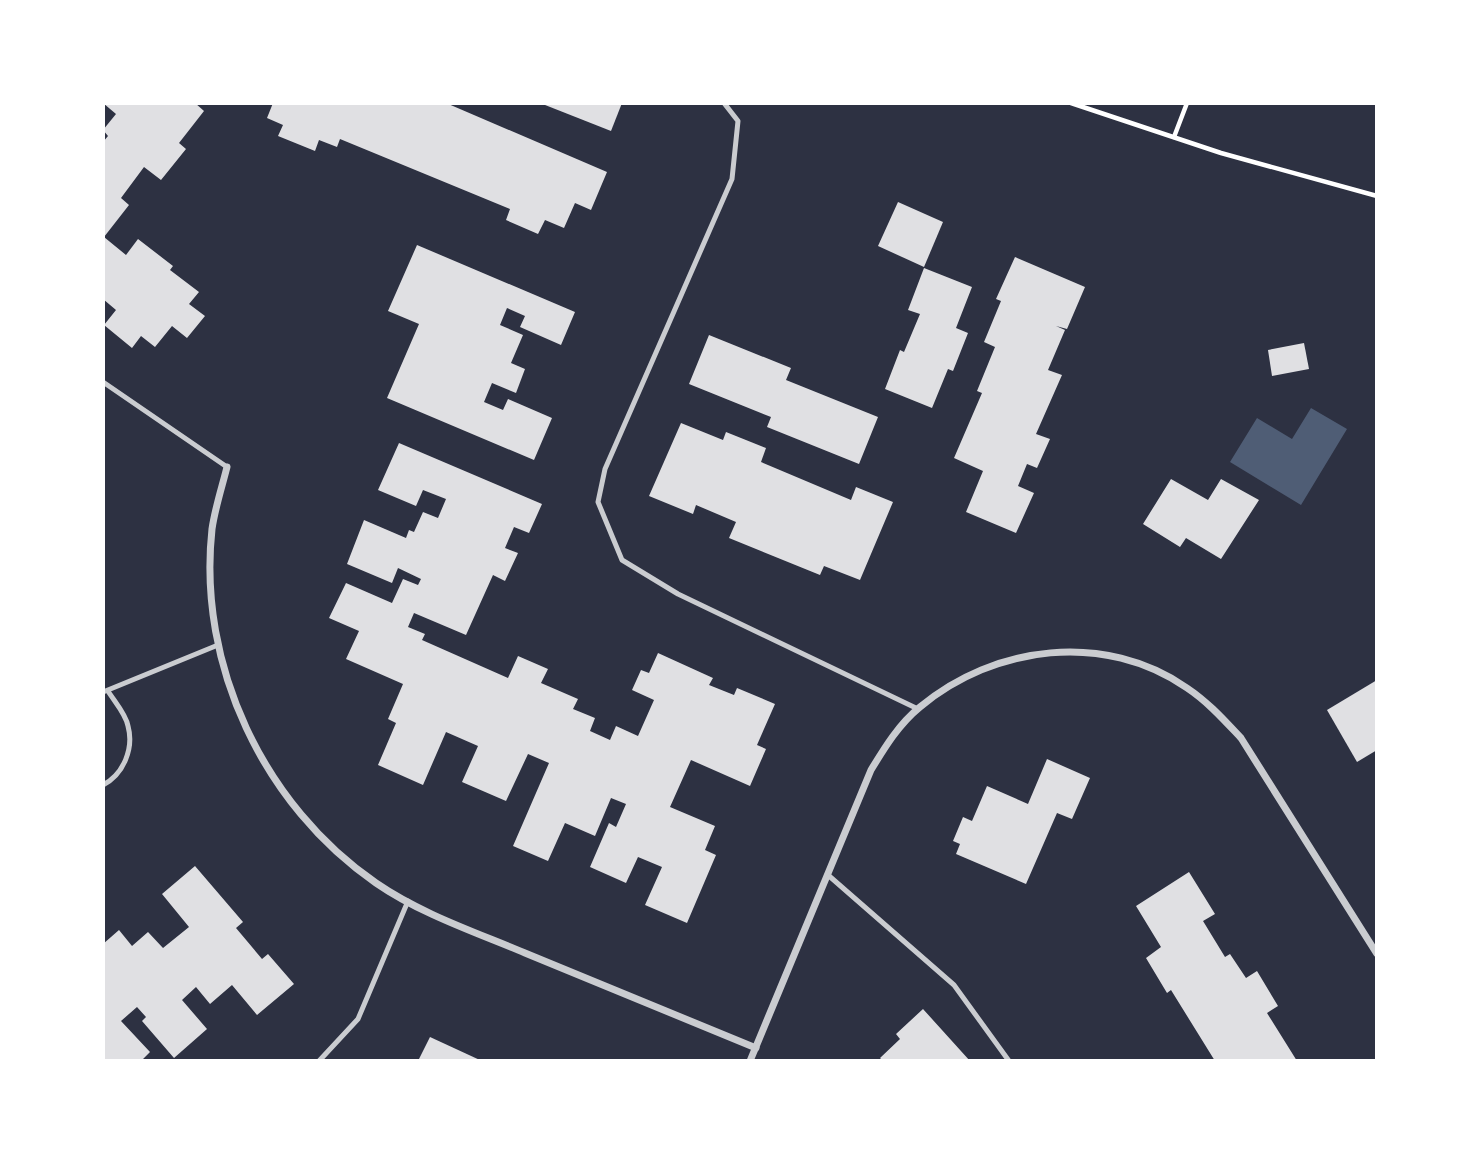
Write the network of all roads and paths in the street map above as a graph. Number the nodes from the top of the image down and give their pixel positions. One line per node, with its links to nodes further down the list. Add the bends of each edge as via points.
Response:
1 (724, 103): 10 (lane, via 738,121 732,179 606,470 598,502 622,560 678,594)
2 (1071, 103): 4 (path)
3 (1187, 103): 4 (path)
4 (1174, 137): 5 (path)
5 (1377, 196)
6 (103, 382): 7 (lane)
7 (227, 467): 8 (street, via 212,528 211,587)
8 (218, 645): 9 (lane); 13 (street, via 235,702 259,755 292,804 332,847 378,884)
9 (105, 692): 11 (lane, via 128,725 128,758)
10 (918, 709): 12 (street, via 892,737 871,770); 14 (street, via 948,685 982,668 1038,653 1115,657 1185,686 1241,738)
11 (103, 785)
12 (828, 875): 15 (street); 18 (lane, via 954,985)
13 (408, 901): 15 (street); 16 (lane, via 358,1019)
14 (1377, 954)
15 (755, 1048): 17 (street)
16 (318, 1061)
17 (750, 1061)
18 (1009, 1061)

